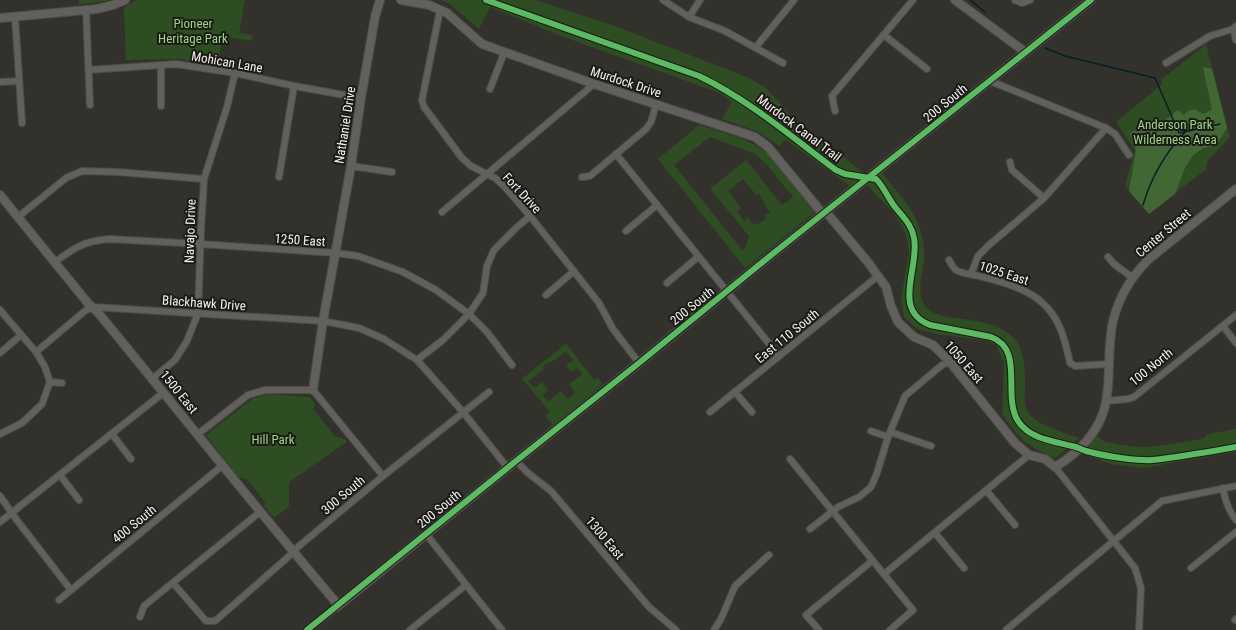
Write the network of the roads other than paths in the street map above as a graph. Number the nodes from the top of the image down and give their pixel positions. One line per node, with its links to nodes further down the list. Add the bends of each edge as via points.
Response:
1 (125, 0): 12 (street, via 106,7)
2 (380, 0): 35 (street, Nathaniel Drive)
3 (401, 0): 13 (street, Murdock Drive, via 429,5)
4 (663, 0): 15 (street)
5 (700, 0): 15 (street)
6 (794, 0): 20 (street)
7 (913, 0): 18 (street)
8 (955, 0): 21 (street)
9 (1015, 0): 10 (street, via 1022,3)
10 (1030, 0)
11 (1091, 0): 21 (street, 200 South)
12 (86, 9): 14 (street); 27 (street)
13 (440, 10): 22 (street, Murdock Drive, via 447,13 482,44); 47 (street, Fort Drive, via 422,100 424,107 462,158 471,166)
14 (15, 16): 16 (street); 30 (street)
15 (689, 17): 20 (street)
16 (0, 18)
17 (1234, 28): 19 (street); 24 (street, via 1210,36)
18 (884, 35): 26 (street); 39 (street, via 832,96)
19 (1236, 40)
20 (756, 47): 23 (street)
21 (1025, 52): 29 (street, 200 South)
22 (504, 53): 32 (street, Murdock Drive); 34 (street)
23 (783, 63)
24 (1166, 64)
25 (161, 65): 27 (street, Mohican Lane); 28 (street, Mohican Lane, via 176,64); 38 (street)
26 (927, 69)
27 (88, 70): 36 (street)
28 (235, 73): 33 (street, Mohican Lane); 50 (street, Navajo Drive)
29 (990, 80): 41 (street); 56 (street, 200 South)
30 (19, 81): 31 (street); 40 (street)
31 (0, 82)
32 (594, 84): 37 (street, Murdock Drive); 47 (street)
33 (294, 86): 35 (street, Mohican Lane); 48 (street)
34 (490, 89)
35 (361, 98): 45 (street, Nathaniel Drive)
36 (90, 105)
37 (656, 105): 42 (street, via 646,129); 56 (street, Murdock Drive, via 754,137 768,147)
38 (161, 106)
39 (835, 111)
40 (22, 123)
41 (1106, 128): 43 (street, via 1115,134); 53 (street)
42 (616, 154): 49 (street, via 590,176); 54 (street)
43 (1129, 155)
44 (1010, 162): 53 (street, via 1012,170)
45 (351, 166): 46 (street); 61 (street, Nathaniel Drive)
46 (392, 172)
47 (488, 174): 55 (street); 57 (street, Fort Drive, via 505,187)
48 (279, 177)
49 (582, 177)
50 (204, 179): 58 (street, via 82,171 66,178); 60 (street, Navajo Drive)
51 (1236, 189): 69 (street, Center Street, via 1149,259)
52 (0, 195): 58 (street, 1500 East)
53 (1044, 198): 67 (street, via 978,256)
54 (657, 205): 59 (street); 62 (street)
55 (442, 212)
56 (824, 213): 68 (street, 1050 East); 71 (street, 200 South)
57 (530, 216): 66 (street, Fort Drive); 76 (street, via 494,250 487,266 483,292)
58 (18, 217): 65 (street, 1500 East)
59 (626, 231)
60 (200, 244): 61 (street, 1250 East); 65 (street, 1250 East, via 99,240 77,246); 75 (street, Navajo Drive)
61 (336, 253): 76 (street, 1250 East, via 358,256 403,272 436,290); 78 (street, Nathaniel Drive)
62 (698, 257): 70 (street); 71 (street)
63 (1108, 257): 69 (street)
64 (949, 260): 67 (street, 1025 East, via 956,270)
65 (55, 262): 73 (street, 1500 East)
66 (574, 271): 72 (street); 87 (street, Fort Drive, via 599,303 613,329)
67 (971, 274): 88 (street, 1025 East, via 1015,286 1039,299 1056,320 1063,335 1070,363 1075,366)
68 (878, 276): 84 (street, East 110 South); 86 (street, 1050 East, via 886,287 898,322 914,337 933,345)
69 (1133, 278): 88 (street, Center Street, via 1122,294 1114,316)
70 (667, 283)
71 (726, 292): 84 (street); 87 (street, 200 South)
72 (546, 295)
73 (93, 307): 75 (street, Blackhawk Drive); 82 (street); 90 (street, 1500 East)
74 (0, 310): 80 (street)
75 (198, 313): 78 (street, Blackhawk Drive); 90 (street, Navajo Drive, via 187,341 175,360)
76 (469, 314): 85 (street, via 443,340); 89 (street, 1250 East, via 487,332)
77 (1236, 315): 79 (street, 100 North)
78 (323, 321): 85 (street, Blackhawk Drive, via 359,328 384,339); 93 (street, Nathaniel Drive)
79 (1222, 326): 81 (street); 97 (street, 100 North, via 1134,397 1128,400)
80 (21, 335): 82 (street); 83 (street)
81 (1236, 343)
82 (36, 352): 91 (street)
83 (0, 353)
84 (779, 356): 95 (street, East 110 South)
85 (417, 360): 98 (street, Blackhawk Drive)
86 (950, 362): 105 (street, via 942,365 905,396); 107 (street, 1050 East, via 1015,443)
87 (640, 363): 110 (street, 200 South)
88 (1109, 364): 97 (street, Center Street)
89 (512, 365)
90 (152, 379): 96 (street, 1500 East)
91 (50, 382): 92 (street); 102 (street, via 42,404 22,423)
92 (62, 383)
93 (313, 390): 104 (street, via 265,390 248,395); 115 (street)
94 (489, 392): 98 (street, 300 South)
95 (735, 392): 99 (street, East 110 South); 100 (street)
96 (163, 393): 103 (street); 104 (street, 1500 East)
97 (1106, 401): 112 (street, via 1100,421 1092,434 1080,448)
98 (463, 412): 113 (street); 115 (street, 300 South)
99 (710, 412)
100 (752, 412)
101 (870, 431): 105 (street)
102 (0, 434)
103 (112, 434): 108 (street); 114 (street)
104 (198, 434): 111 (street, 1500 East)
105 (889, 435): 106 (street); 121 (street, via 871,487 859,497)
106 (931, 446)
107 (1029, 455): 112 (street, via 1044,459); 118 (street)
108 (131, 458)
109 (790, 459): 121 (street)
110 (516, 460): 113 (street, 200 South); 147 (street, 1300 East, via 551,491 649,607)
111 (223, 465): 122 (street, 1500 East); 140 (street, 400 South)
112 (1055, 467): 131 (street)
113 (507, 468): 130 (street, 200 South)
114 (60, 475): 120 (street); 123 (street)
115 (383, 476): 132 (street, 300 South)
116 (1236, 486): 117 (street)
117 (1223, 488): 124 (street, via 1224,500); 131 (street, via 1162,501)
118 (986, 490): 126 (street); 129 (street)
119 (0, 496): 123 (street)
120 (79, 500)
121 (833, 511): 127 (street); 134 (street)
122 (260, 512): 132 (street, 1500 East); 138 (street)
123 (12, 513): 125 (street); 140 (street)
124 (1236, 520)
125 (0, 522)
126 (1015, 526)
127 (810, 529)
128 (1236, 532): 136 (street)
129 (935, 533): 135 (street); 137 (street)
130 (426, 534): 139 (street); 142 (street, 200 South)
131 (1114, 541): 151 (street); 152 (street, via 1135,568 1141,588)
132 (293, 552): 138 (street, 300 South, via 215,621 206,621); 142 (street, 1500 East, via 334,600)
133 (769, 555): 148 (street, via 735,586)
134 (872, 561): 137 (street); 149 (street, via 806,614)
135 (964, 568)
136 (1190, 568)
137 (884, 574): 150 (street, via 913,610)
138 (173, 583): 143 (street, via 144,606)
139 (466, 585): 145 (street); 146 (street)
140 (71, 590): 141 (street, 400 South)
141 (59, 600)
142 (337, 607): 144 (street, 200 South)
143 (140, 617)
144 (307, 630)
145 (410, 630)
146 (502, 630)
147 (676, 630)
148 (714, 630)
149 (819, 630)
150 (890, 630)
151 (1006, 630)
152 (1139, 630)

